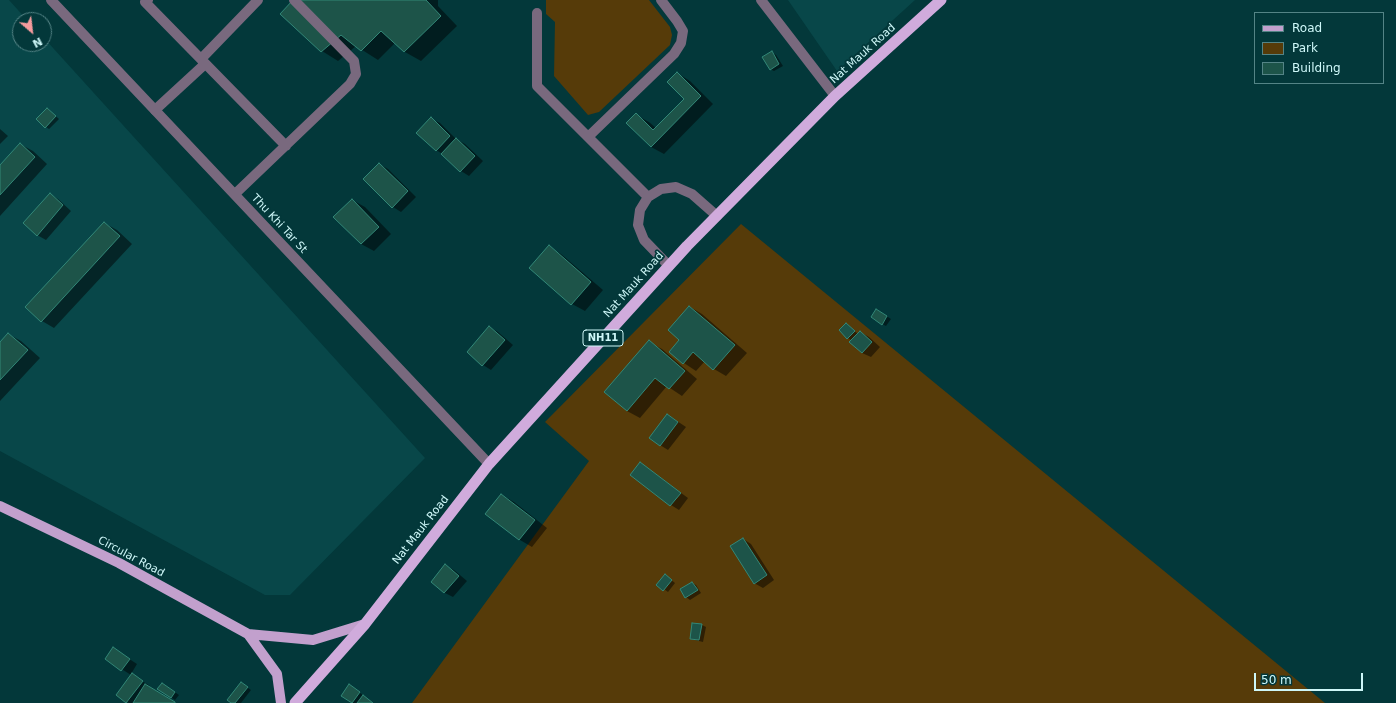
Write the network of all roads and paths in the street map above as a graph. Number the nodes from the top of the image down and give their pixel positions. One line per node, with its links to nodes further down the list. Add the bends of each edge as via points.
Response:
1 (51, 0): 11 (street, Thu Khi Tar St)
2 (148, 0): 9 (street, via 145,2)
3 (258, 0): 9 (street)
4 (294, 0): 13 (street, via 354,61 356,74 350,84)
5 (661, 0): 12 (street, via 683,31 681,43 674,54)
6 (761, 0): 10 (street)
7 (941, 0): 10 (highway, Nat Mauk Road / NH11)
8 (537, 13): 12 (street, via 538,86)
9 (203, 61): 11 (street); 13 (street)
10 (835, 96): 16 (highway, Nat Mauk Road / NH11)
11 (155, 110): 14 (street, Thu Khi Tar St)
12 (588, 137): 15 (street)
13 (286, 146): 14 (street)
14 (235, 194): 18 (street, Thu Khi Tar St)
15 (648, 197): 16 (street, via 661,189 676,187 692,194); 17 (street, via 640,210 638,225 644,240)
16 (717, 216): 17 (highway, Nat Mauk Road / NH11)
17 (669, 266): 18 (highway, Nat Mauk Road / NH11)
18 (489, 464): 20 (highway, Nat Mauk Road / NH11)
19 (0, 506): 21 (main road, Circular Road, via 119,563)
20 (364, 624): 21 (main road, via 313,640); 23 (highway, Nat Mauk Road / NH11)
21 (248, 634): 22 (main road, via 277,674)
22 (281, 703)
23 (295, 703)

